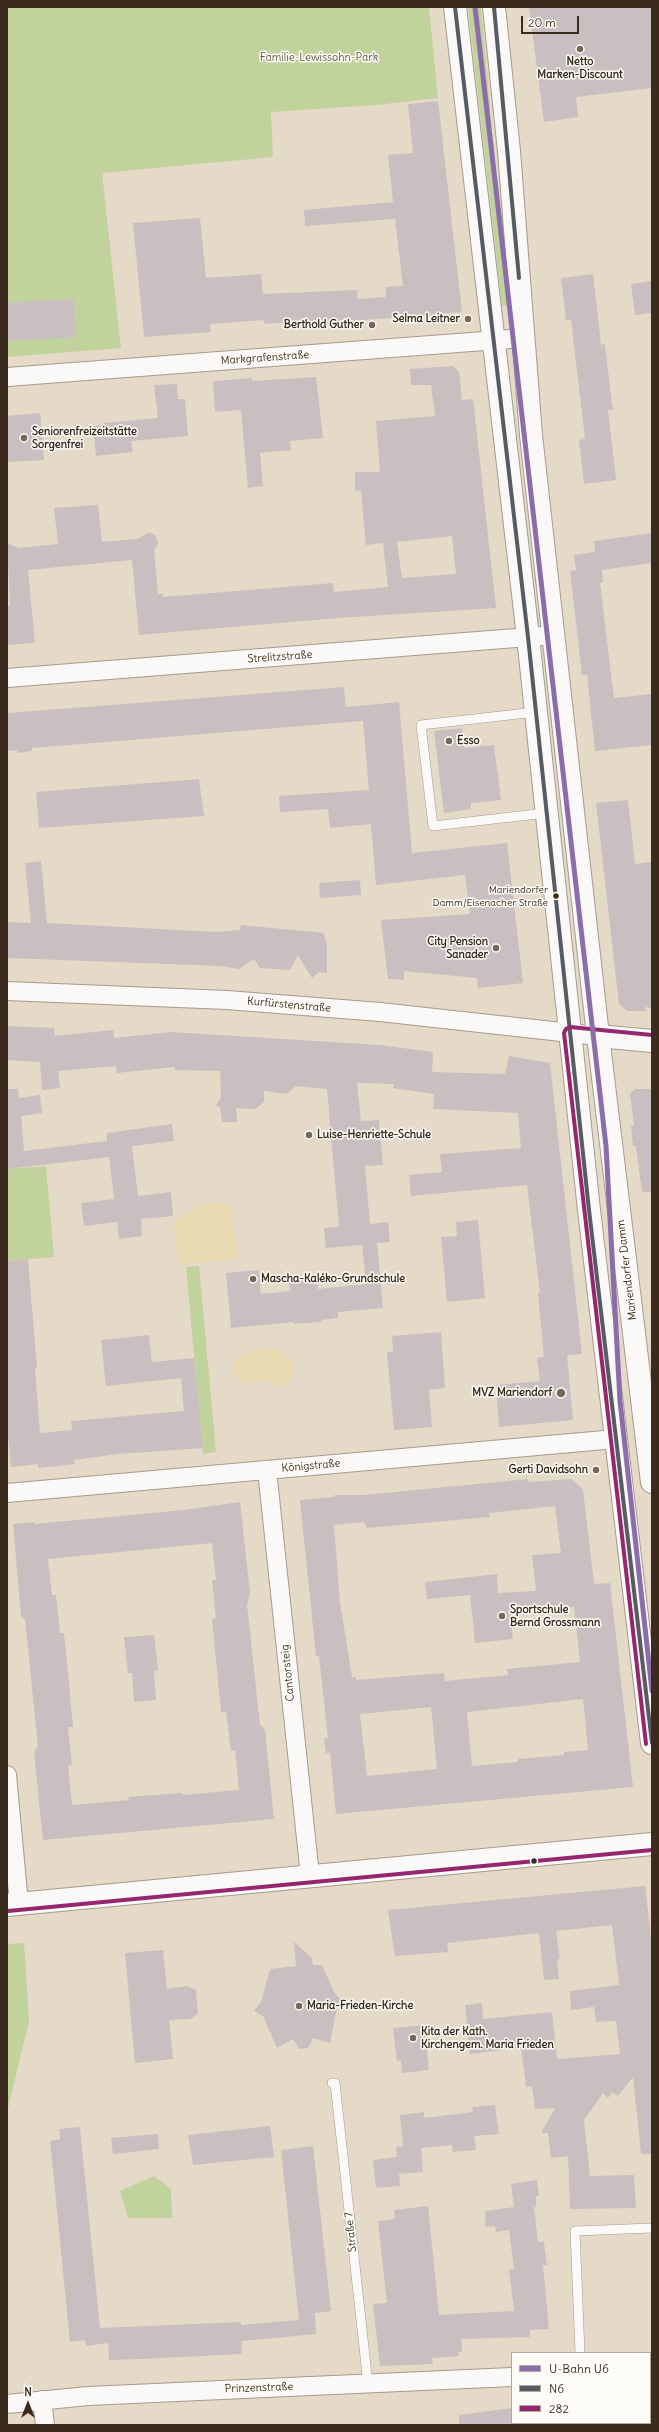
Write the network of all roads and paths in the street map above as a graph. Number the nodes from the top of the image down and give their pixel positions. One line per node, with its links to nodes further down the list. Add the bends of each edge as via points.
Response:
1 (455, 7): 4 (main road)
2 (494, 7): 3 (main road, Mariendorfer Damm)
3 (524, 338): 4 (street, Markgrafenstraße); 6 (main road, Mariendorfer Damm)
4 (492, 341): 5 (street, Markgrafenstraße); 7 (main road)
5 (7, 377)
6 (554, 635): 7 (street, Strelitzstraße); 13 (main road, Mariendorfer Damm)
7 (528, 637): 8 (street, Strelitzstraße); 9 (main road)
8 (7, 678)
9 (536, 712): 10 (main road); 10 (lane, via 421,725 433,826)
10 (547, 813): 12 (main road)
11 (7, 991): 12 (street, Kurfürstenstraße, via 227,1000 380,1012)
12 (570, 1033): 13 (street, Kurfürstenstraße); 15 (main road)
13 (598, 1036): 14 (main road); 17 (main road, Mariendorfer Damm)
14 (652, 1041)
15 (616, 1439): 16 (street, Königstraße); 19 (main road)
16 (267, 1470): 18 (street, Königstraße); 22 (street, Cantorsteig)
17 (652, 1482)
18 (7, 1493)
19 (652, 1743)
20 (7, 1775): 23 (street)
21 (652, 1844): 22 (main road)
22 (310, 1876): 23 (main road)
23 (13, 1904)
24 (332, 2083): 28 (lane, Straße 7, via 335,2083)
25 (652, 2228): 26 (lane, via 575,2231)
26 (580, 2352)
27 (511, 2377): 28 (street, Prinzenstraße)
28 (368, 2384): 29 (street, Prinzenstraße)
29 (42, 2400): 30 (street, Prinzenstraße); 31 (street)
30 (7, 2404)
31 (45, 2425)

